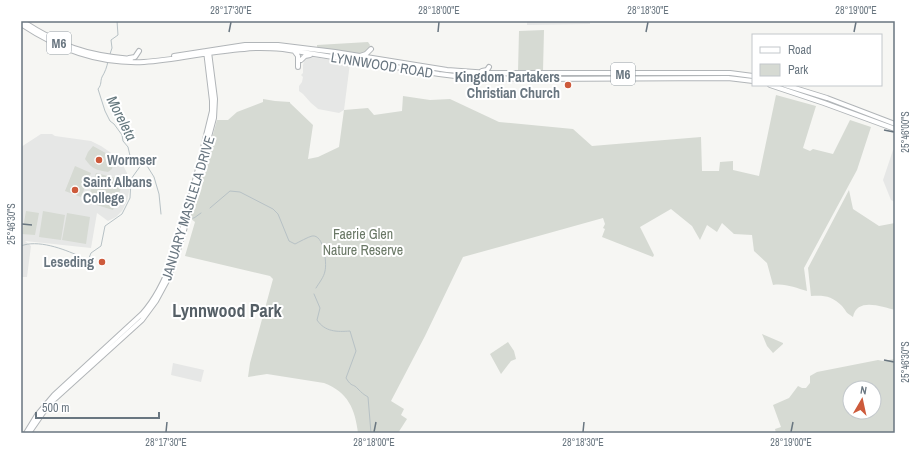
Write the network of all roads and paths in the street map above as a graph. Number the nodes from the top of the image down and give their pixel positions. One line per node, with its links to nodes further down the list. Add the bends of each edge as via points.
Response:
1 (22, 21): 14 (main road, LYNNWOOD ROAD / M6, via 59,43)
2 (21, 24): 14 (main road, LYNNWOOD ROAD / M6, via 58,46)
3 (268, 44): 4 (main road, LYNNWOOD ROAD / M6); 9 (main road); 10 (main road, LYNNWOOD ROAD / M6, via 245,45)
4 (307, 48): 9 (main road); 13 (main road, LYNNWOOD ROAD / M6)
5 (371, 49): 13 (main road, via 366,54)
6 (139, 51): 16 (main road, via 133,58)
7 (224, 51): 8 (main road, LYNNWOOD ROAD / M6, via 261,48); 10 (main road, LYNNWOOD ROAD / M6); 18 (main road, via 213,55)
8 (294, 51): 9 (main road, LYNNWOOD ROAD / M6); 19 (main road, via 298,56)
9 (301, 51): 12 (main road, LYNNWOOD ROAD / M6)
10 (208, 52): 11 (main road, LYNNWOOD ROAD / M6); 16 (main road, LYNNWOOD ROAD / M6, via 148,59); 18 (main road, JANUARY MASILELA DRIVE); 21 (main road, JANUARY MASILELA DRIVE)
11 (199, 54): 15 (main road, LYNNWOOD ROAD / M6, via 146,62); 21 (main road, via 204,56)
12 (327, 56): 17 (main road, via 306,55); 27 (main road, LYNNWOOD ROAD / M6, via 439,74)
13 (357, 56): 22 (main road, LYNNWOOD ROAD / M6)
14 (99, 57): 15 (main road, LYNNWOOD ROAD / M6)
15 (113, 59): 16 (main road, LYNNWOOD ROAD / M6)
16 (123, 59)
17 (301, 60)
18 (211, 62): 40 (main road, JANUARY MASILELA DRIVE, via 216,99 213,123 176,258 166,283 142,320 57,396)
19 (298, 67)
20 (489, 67): 22 (main road, via 483,71)
21 (208, 69): 39 (main road, JANUARY MASILELA DRIVE, via 212,101 211,120 173,258 160,290 142,314 54,395)
22 (447, 70): 23 (main road, LYNNWOOD ROAD / M6)
23 (460, 72): 24 (main road, LYNNWOOD ROAD / M6); 27 (main road, via 488,76)
24 (489, 73): 25 (main road, LYNNWOOD ROAD / M6); 28 (main road, via 499,77)
25 (554, 74): 26 (main road, LYNNWOOD ROAD / M6, via 613,74 640,72 644,69 647,72 659,73 730,73); 29 (main road, via 575,75)
26 (752, 76)
27 (492, 79): 28 (main road, LYNNWOOD ROAD / M6)
28 (532, 79): 29 (main road, LYNNWOOD ROAD / M6)
29 (578, 79): 30 (main road, LYNNWOOD ROAD / M6, via 728,78)
30 (752, 81)
31 (773, 86): 35 (main road)
32 (789, 86): 33 (main road)
33 (793, 87): 34 (main road); 35 (main road)
34 (824, 97): 36 (main road, via 829,103); 37 (main road)
35 (826, 103): 36 (main road)
36 (857, 114): 38 (main road)
37 (895, 124)
38 (895, 129)
39 (26, 433)
40 (29, 433)

